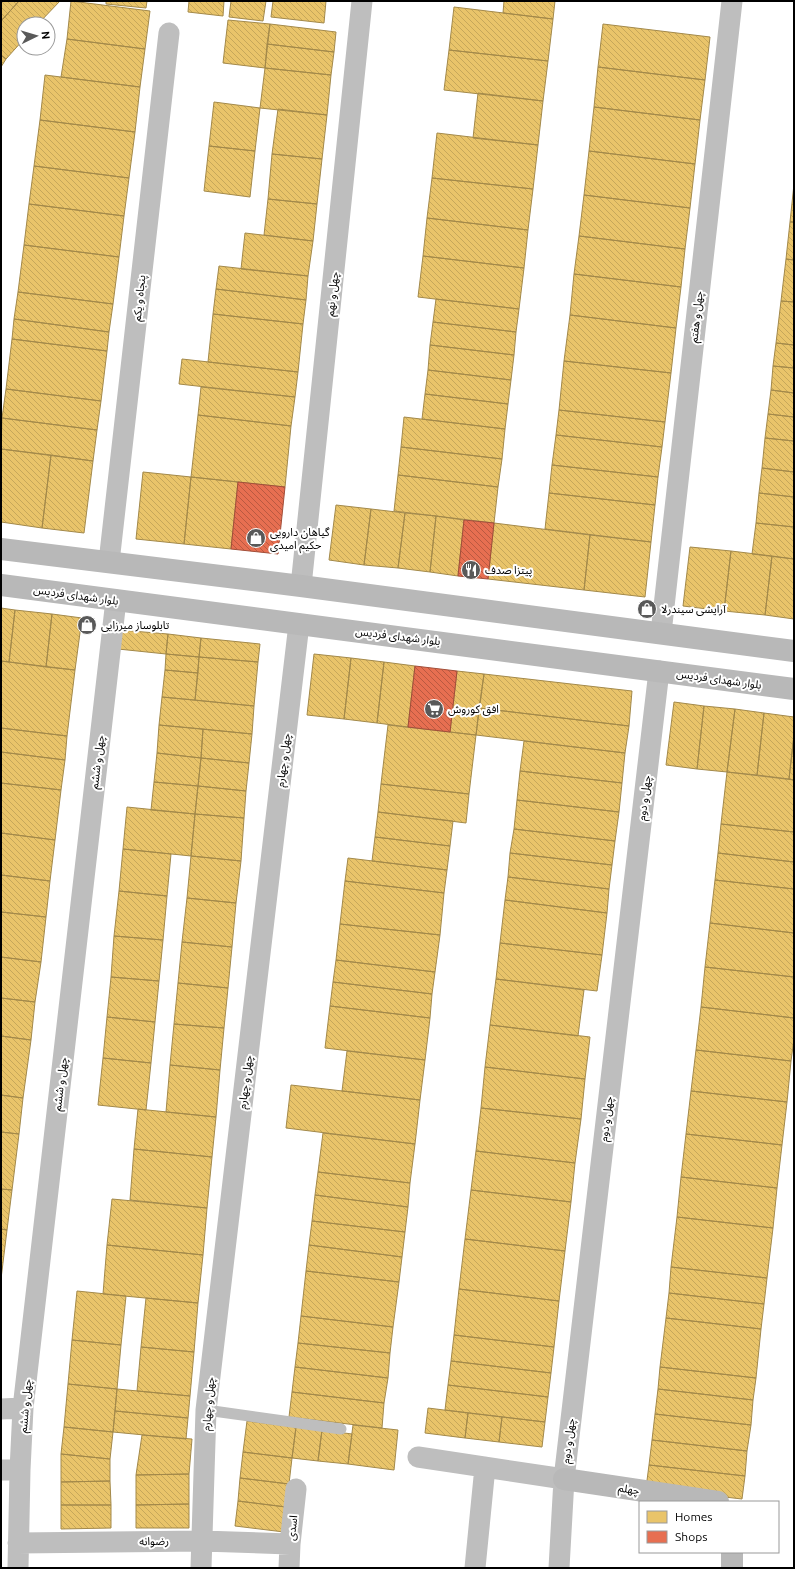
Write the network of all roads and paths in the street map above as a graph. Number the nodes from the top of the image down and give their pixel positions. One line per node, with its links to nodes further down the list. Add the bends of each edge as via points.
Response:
1 (362, 1): 7 (street, چهل و نهم)
2 (732, 1): 10 (street, چهل و هفتم)
3 (169, 33): 5 (street, پنجاه و یکم)
4 (1, 549): 5 (main road)
5 (109, 562): 7 (main road)
6 (1, 585): 8 (main road, بلوار شهدای فردیس)
7 (302, 586): 10 (main road)
8 (116, 600): 9 (main road, بلوار شهدای فردیس); 14 (street, چهل و ششم)
9 (299, 624): 12 (main road, بلوار شهدای فردیس); 16 (street, چهل و چهارم)
10 (661, 633): 11 (main road)
11 (794, 651)
12 (659, 671): 13 (main road, بلوار شهدای فردیس); 21 (street, چهل و دوم)
13 (794, 689)
14 (23, 1408): 15 (street); 20 (street, چهل و ششم)
15 (1, 1409)
16 (206, 1410): 17 (lane); 24 (street, چهل و چهارم)
17 (341, 1429)
18 (418, 1457): 19 (street)
19 (485, 1467): 21 (street); 30 (street)
20 (10, 1470): 27 (street, چهل و ششم)
21 (564, 1479): 23 (main road, چهلم); 31 (street, چهل و دوم)
22 (296, 1489): 25 (street, اسدی)
23 (711, 1501)
24 (202, 1541): 25 (street, رضوانه); 27 (street, رضوانه); 28 (street, چهل و چهارم)
25 (290, 1544): 29 (street, اسدی)
26 (732, 1553): 32 (main road)
27 (14, 1557)
28 (201, 1568)
29 (289, 1568)
30 (474, 1568)
31 (559, 1568)
32 (732, 1568)

